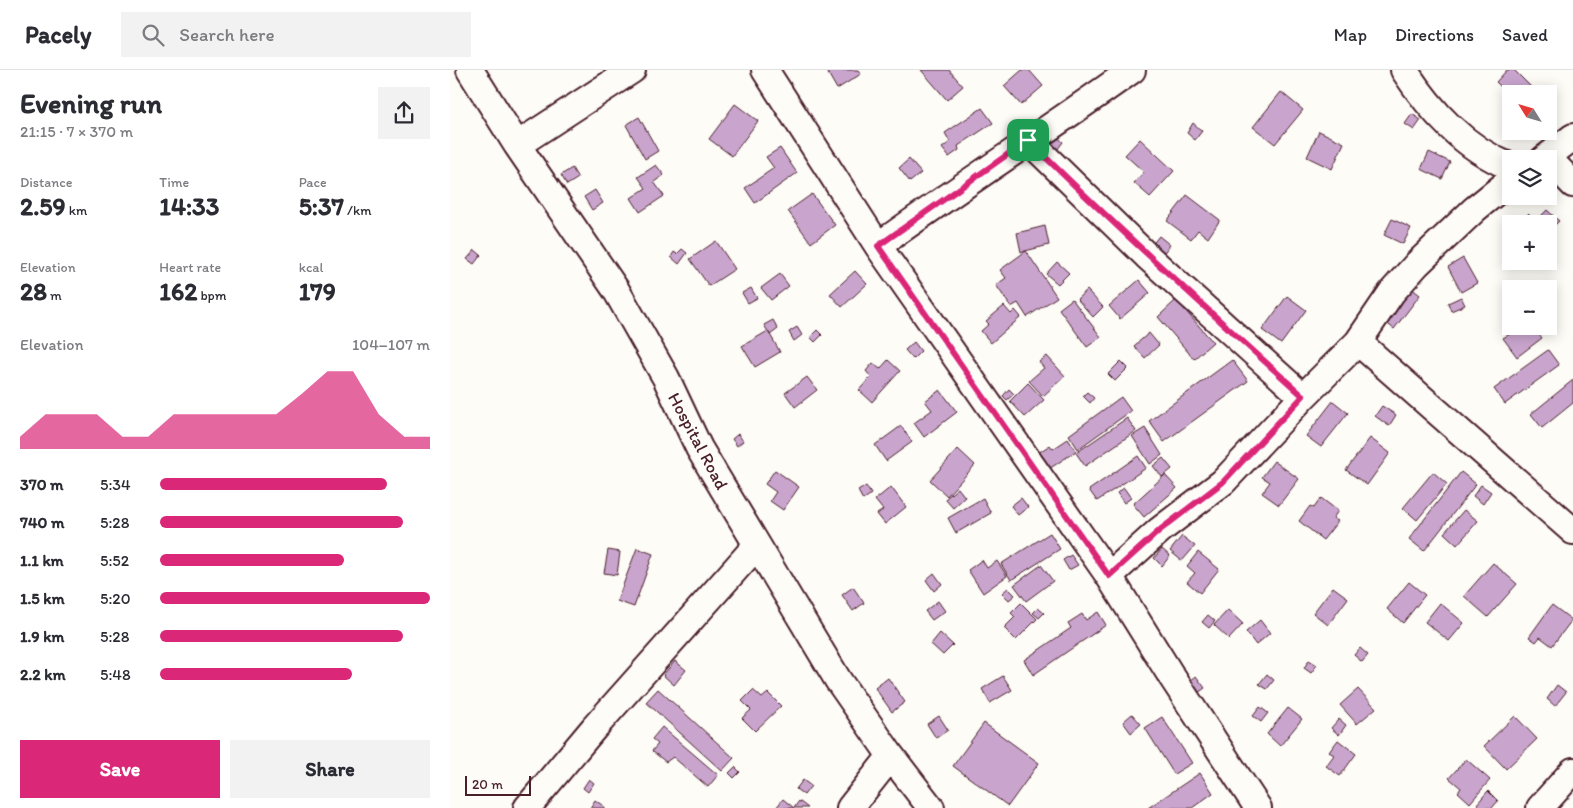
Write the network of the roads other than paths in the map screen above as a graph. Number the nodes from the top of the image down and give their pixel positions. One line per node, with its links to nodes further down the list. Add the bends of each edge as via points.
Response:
1 (470, 70): 8 (street, Hospital Road)
2 (632, 70): 8 (street)
3 (765, 70): 14 (street)
4 (1132, 70): 7 (street)
5 (1404, 70): 10 (street, via 1442,121 1464,140)
6 (1573, 137): 9 (street)
7 (1028, 140): 14 (street); 16 (street, via 1147,256)
8 (517, 145): 18 (street, Hospital Road, via 616,290 666,378 699,448)
9 (1557, 150)
10 (1502, 162)
11 (1557, 168): 12 (street)
12 (1573, 184)
13 (1502, 187): 15 (street, via 1417,264 1392,292)
14 (878, 246): 19 (street)
15 (1358, 342): 16 (street); 17 (street)
16 (1303, 396): 19 (street, via 1223,482 1160,530)
17 (1573, 531)
18 (757, 545): 20 (street, Hospital Road, via 838,680); 22 (street)
19 (1109, 576): 25 (street)
20 (891, 756): 23 (street); 24 (street, Hospital Road)
21 (1573, 771): 26 (street)
22 (527, 808)
23 (850, 808)
24 (932, 808)
25 (1258, 808)
26 (1540, 808)

